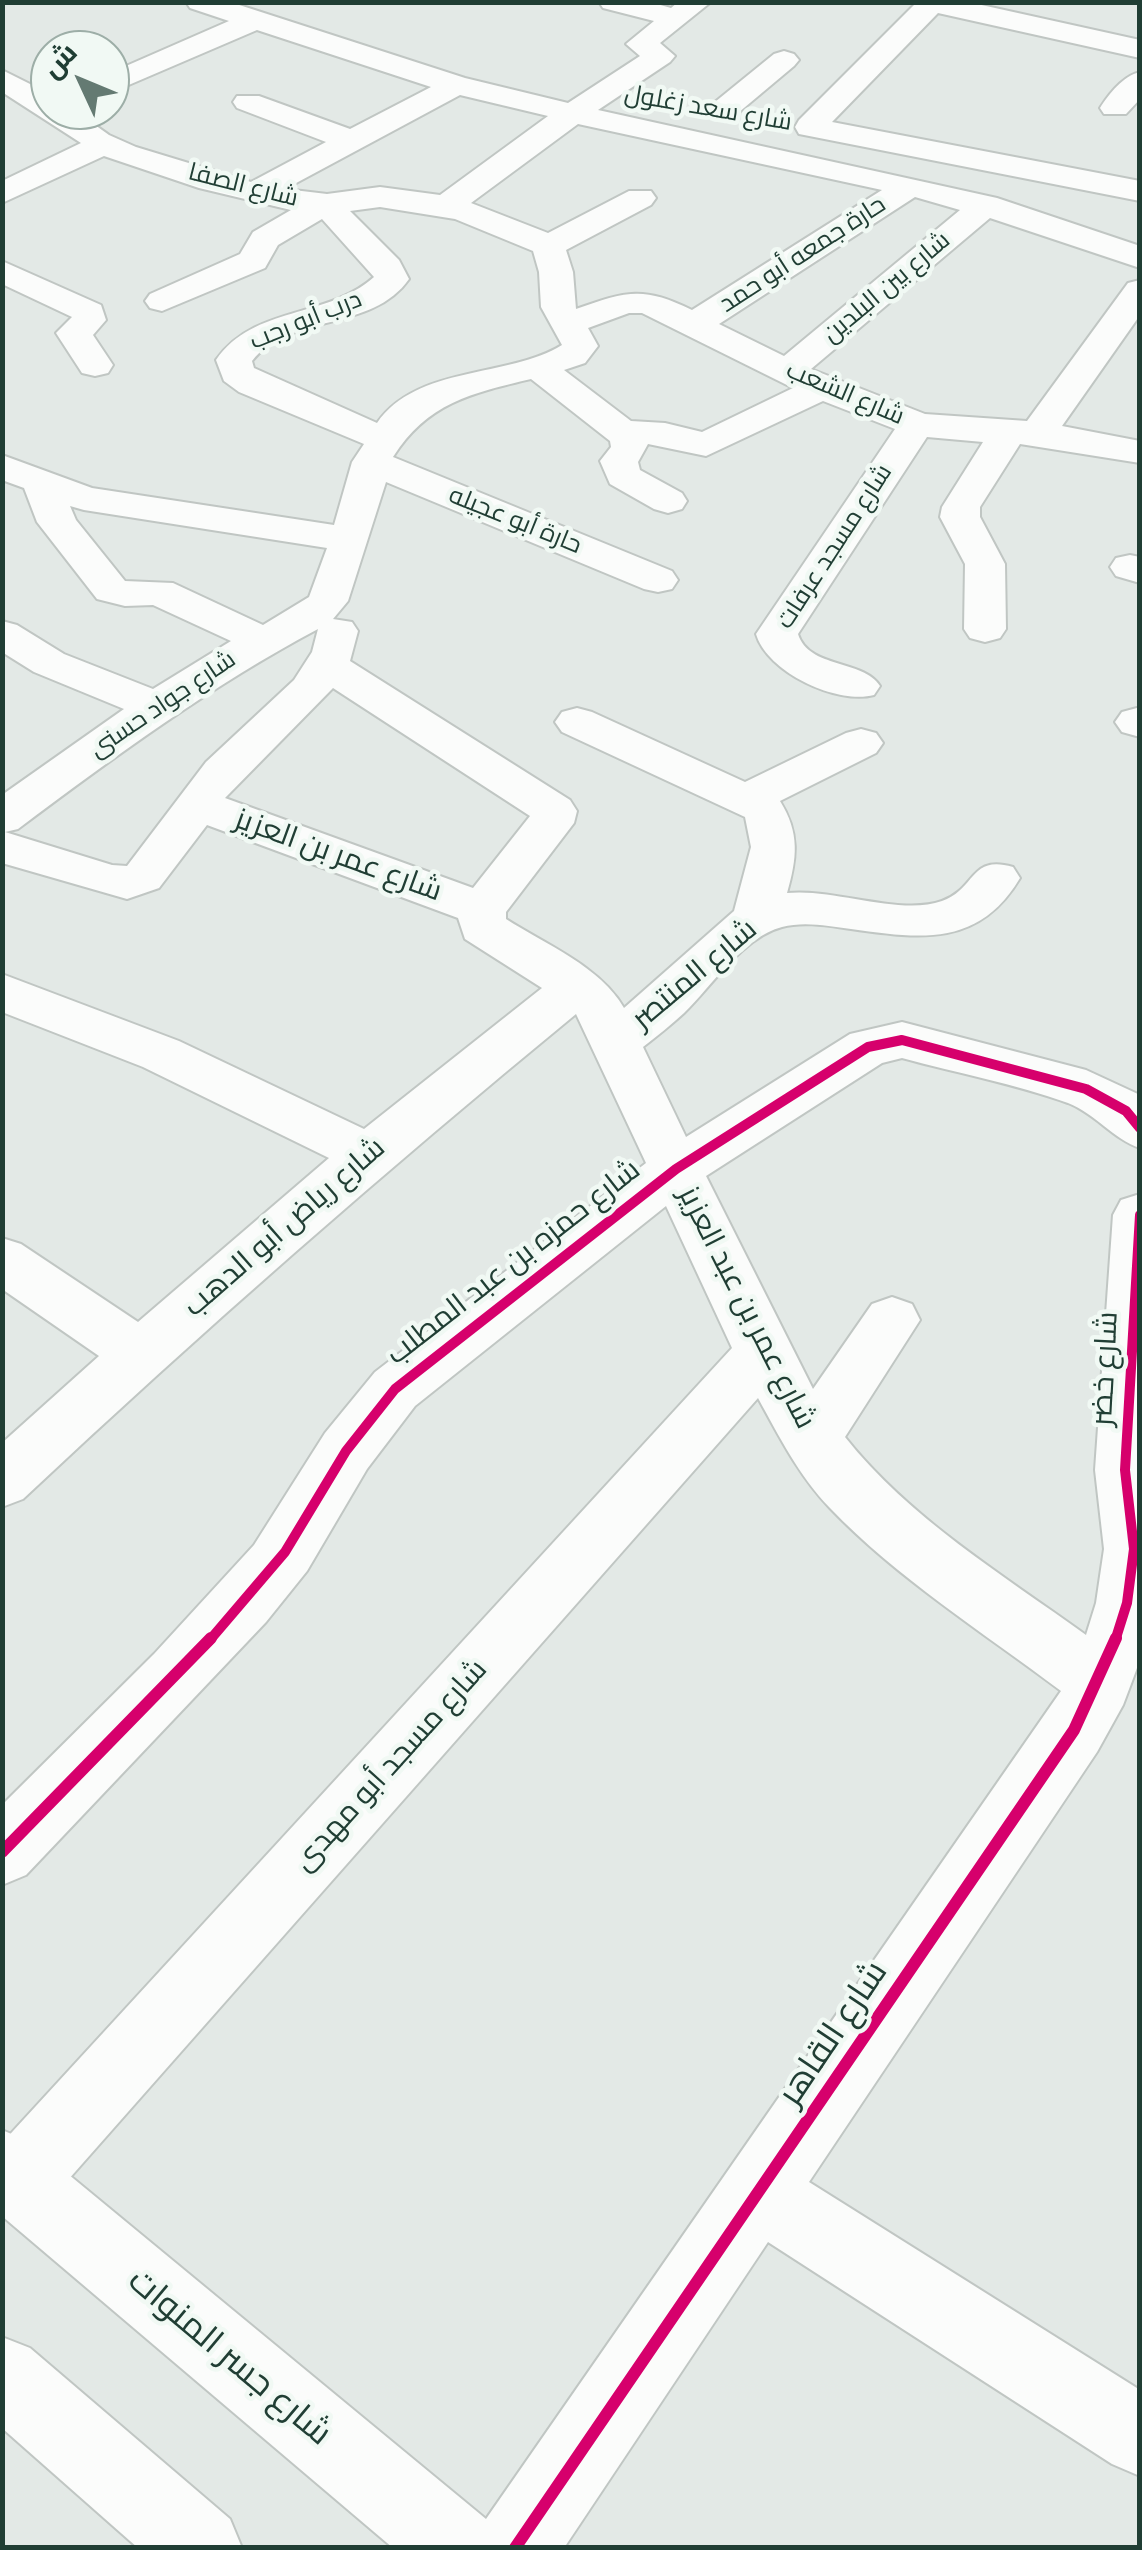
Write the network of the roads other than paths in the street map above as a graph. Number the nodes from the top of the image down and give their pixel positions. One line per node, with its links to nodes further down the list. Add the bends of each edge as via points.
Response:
1 (282, 2): 12 (street, شارع سعد زغلول)
2 (614, 2): 5 (street)
3 (932, 3): 7 (street); 20 (street)
4 (208, 4): 6 (street, شارع سعد زغلول)
5 (688, 10): 12 (street, via 642,44 660,56)
6 (253, 21): 9 (street); 11 (street, شارع سعد زغلول)
7 (1140, 49)
8 (784, 60): 18 (street)
9 (130, 75)
10 (1140, 81): 17 (street)
11 (456, 85): 19 (street, شارع سعد زغلول); 21 (street)
12 (607, 92): 13 (street, شارع سعد زغلول); 19 (street)
13 (640, 98)
14 (28, 99): 22 (street, شارع الصفا)
15 (248, 102): 21 (street)
16 (689, 107): 18 (street, شارع سعد زغلول)
17 (1115, 108)
18 (721, 112): 20 (street, شارع سعد زغلول)
19 (571, 114): 23 (street, شارع سعد زغلول); 30 (street)
20 (810, 128): 24 (street, شارع سعد زغلول)
21 (353, 140): 25 (street)
22 (104, 144): 25 (street, شارع الصفا); 26 (street)
23 (910, 186): 29 (street, شارع سعد زغلول); 37 (street, حارة جمعه أبو حمد)
24 (1140, 191)
25 (258, 192): 28 (street, شارع الصفا)
26 (2, 193)
27 (640, 198): 31 (street)
28 (325, 204): 30 (street, شارع الصفا, via 380,198); 35 (street, via 266,239 253,261); 45 (street, درب أبو رجب, via 392,279 296,326 256,336 234,360 252,384)
29 (986, 205): 32 (street, شارع سعد زغلول); 40 (street, شارع بين البلدين)
30 (444, 207): 31 (street)
31 (548, 246): 36 (street)
32 (1140, 258)
33 (2, 272): 38 (street, via 89,312 74,333)
34 (1140, 290): 44 (street)
35 (162, 301)
36 (566, 324): 37 (street, شارع الشعب, via 640,301); 39 (street, via 578,350)
37 (695, 324): 40 (street, شارع الشعب)
38 (95, 365)
39 (538, 367): 43 (street); 45 (street, via 437,396 395,424)
40 (787, 371): 41 (street, شارع الشعب)
41 (820, 388): 42 (street, شارع الشعب); 43 (street, via 706,445)
42 (917, 424): 44 (street, شارع الشعب); 57 (street, شارع مسجد عرفات, via 777,634 788,656)
43 (622, 432): 49 (street, via 630,443 619,461 622,476)
44 (1023, 433): 46 (street, شارع الشعب); 53 (street, via 960,517 985,564)
45 (377, 450): 50 (street); 51 (street, حارة أبو عجيله)
46 (1140, 452)
47 (2, 466): 48 (street)
48 (42, 484): 50 (street, via 136,508); 55 (street, via 57,522 112,590 159,592)
49 (668, 501)
50 (347, 539): 52 (street)
51 (658, 580)
52 (328, 600): 55 (street, شارع جواد حسنى, via 296,627); 56 (street, via 338,621)
53 (985, 629)
54 (2, 634): 58 (street, via 49,664)
55 (265, 641): 58 (street, شارع جواد حسنى)
56 (328, 666): 59 (street); 62 (street)
57 (860, 686)
58 (158, 706): 63 (street, شارع جواد حسنى)
59 (552, 739): 61 (street); 66 (street, via 548,805 554,817)
60 (861, 743): 61 (street)
61 (747, 799): 67 (street, via 772,820 776,835)
62 (195, 804): 64 (street, via 149,872 127,883); 66 (street, شارع عمر بن العزيز)
63 (2, 818)
64 (2, 848)
65 (998, 878): 67 (street, شارع المنتصر, via 973,907 928,922 800,909)
66 (482, 908): 68 (street, شارع عمر بن عبد العزيز, via 482,927)
67 (755, 919): 70 (street, شارع المنتصر)
68 (578, 988): 70 (street, شارع عمر بن عبد العزيز, via 598,1006); 72 (street, شارع رياض أبو الدهب)
69 (2, 992): 72 (street, via 161,1054)
70 (616, 1040): 73 (street, شارع عمر بن عبد العزيز)
71 (1140, 1128): 73 (street, شارع حمزه بن عبد المطلب, via 1126,1111 1086,1089 902,1040 868,1047)
72 (369, 1154): 78 (street, شارع رياض أبو الدهب)
73 (676, 1169): 77 (street, شارع عمر بن عبد العزيز); 83 (street, شارع حمزه بن عبد المطلب, via 395,1388 256,1588)
74 (1140, 1216): 81 (street, شارع خضر, via 1125,1470)
75 (12, 1281): 78 (street)
76 (892, 1320): 79 (street)
77 (762, 1353): 79 (street, شارع عمر بن عبد العزيز); 84 (street, شارع مسجد أبو مهدى)
78 (140, 1354): 80 (street, شارع رياض أبو الدهب)
79 (812, 1439): 82 (street, شارع عمر بن عبد العزيز, via 850,1490)
80 (2, 1481)
81 (1136, 1525): 82 (street, شارع القاهر, via 1132,1571)
82 (1101, 1684): 85 (street, شارع القاهر)
83 (2, 1852)
84 (10, 2173): 89 (street, شارع جسر المنوات)
85 (760, 2193): 87 (street); 90 (street, شارع القاهر)
86 (2, 2376): 88 (street)
87 (1135, 2418)
88 (201, 2548)
89 (457, 2548)
90 (515, 2548)

